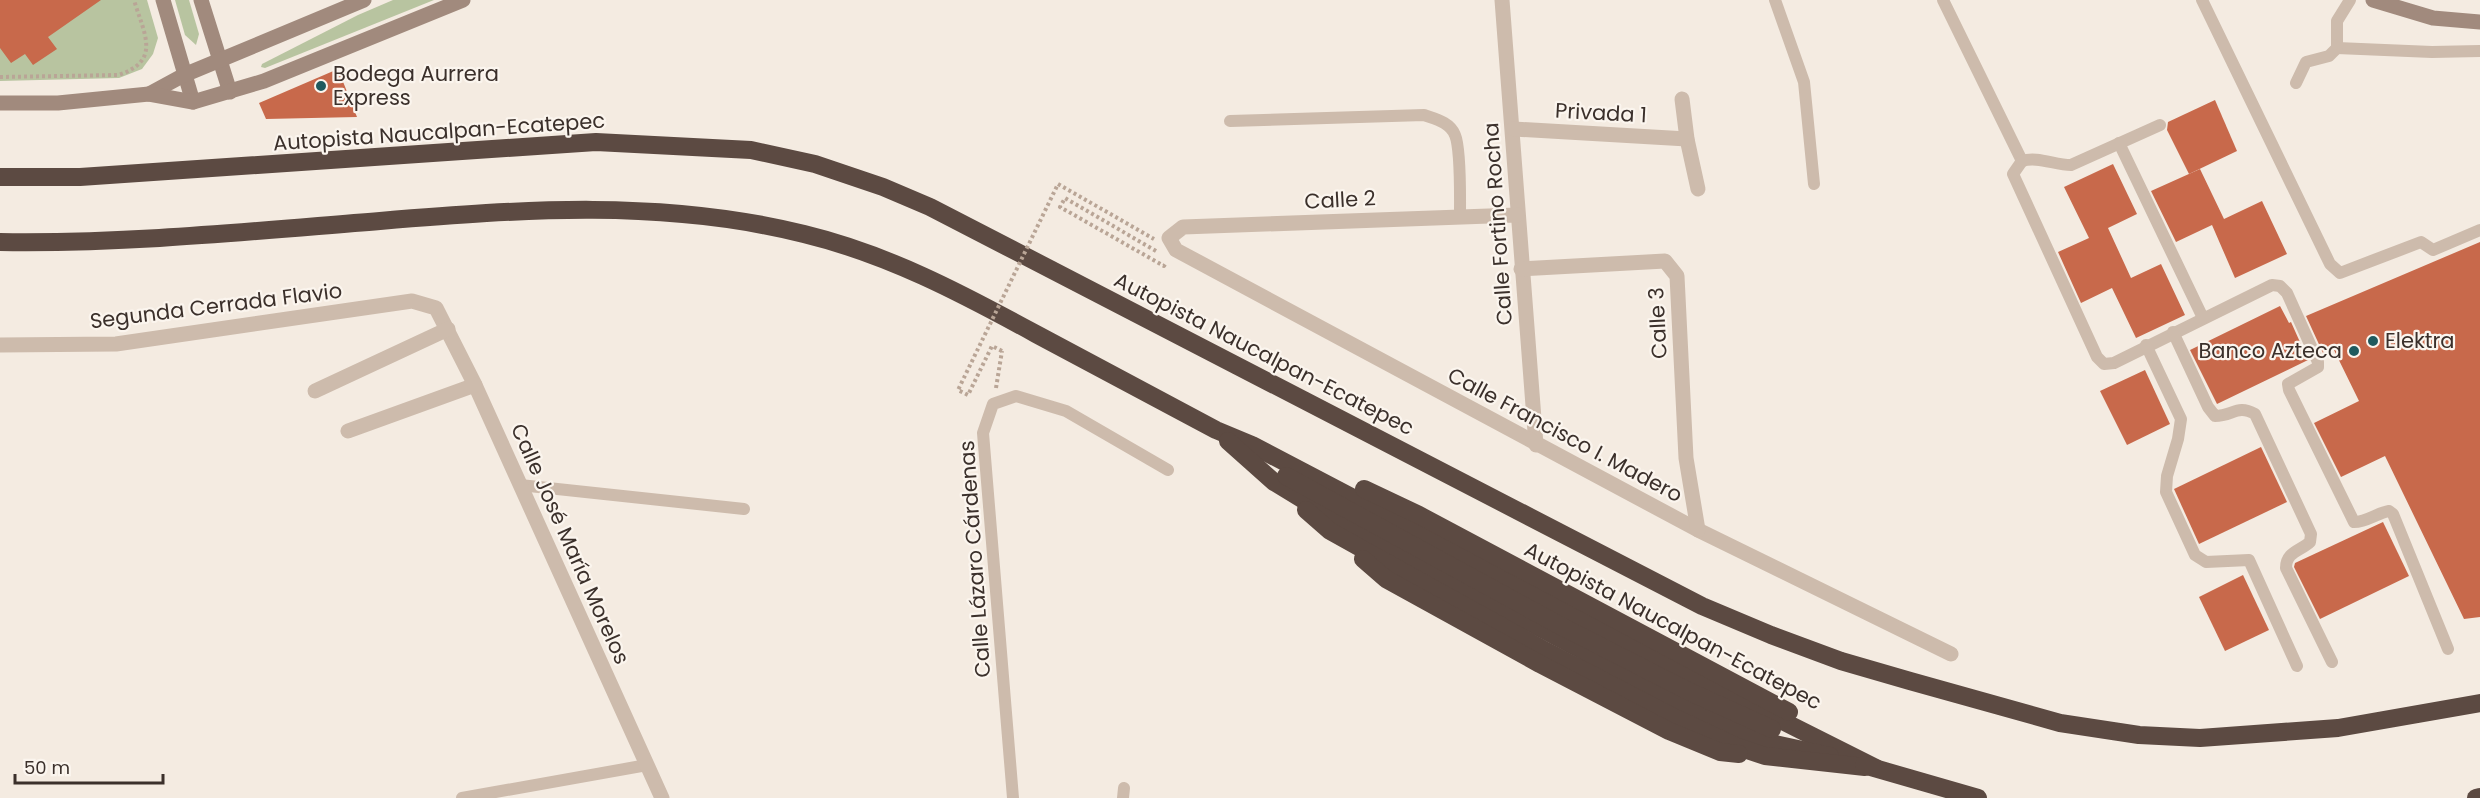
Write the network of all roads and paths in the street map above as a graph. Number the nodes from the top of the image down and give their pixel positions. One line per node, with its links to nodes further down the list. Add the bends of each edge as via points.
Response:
1 (134, 0): 17 (path, via 148,50 145,60 133,70 118,75)
2 (163, 0): 16 (main road)
3 (201, 0): 15 (main road)
4 (364, 0): 15 (main road)
5 (463, 0): 19 (main road)
6 (1502, 0): 26 (street, Calle Fortino Rocha)
7 (1775, 0): 31 (lane, via 1804,82)
8 (1943, 0): 29 (lane)
9 (2202, 0): 35 (lane, via 2330,264 2340,273 2421,242 2433,250)
10 (2350, 0): 13 (lane, via 2337,21)
11 (2373, 0): 12 (main road, via 2433,18)
12 (2480, 22)
13 (2337, 48): 14 (lane); 18 (lane, via 2329,56 2306,62)
14 (2480, 51)
15 (220, 61): 16 (main road); 19 (main road)
16 (184, 75): 20 (main road); 22 (main road)
17 (0, 77)
18 (2296, 83)
19 (230, 92): 22 (main road)
20 (149, 94): 22 (main road); 23 (main road)
21 (1682, 99): 27 (street)
22 (192, 102)
23 (0, 104)
24 (1230, 121): 33 (lane, via 1424,115 1444,122 1455,134)
25 (2160, 124): 28 (lane)
26 (1514, 129): 27 (street, Privada 1); 34 (street, Calle Fortino Rocha)
27 (1687, 139): 32 (street)
28 (2119, 143): 29 (lane, via 2071,165 2030,158); 41 (lane)
29 (2022, 161): 45 (lane, via 2013,174 2097,357 2104,364 2114,363)
30 (0, 177): 61 (highway, Autopista Naucalpan-Ecatepec, via 80,177 596,142 752,150 814,164 930,207 1702,606 1841,661 2060,723 2139,735 2200,738 2338,728)
31 (1814, 184)
32 (1698, 189)
33 (1460, 215): 34 (street, Calle 2); 36 (street, Calle 2, via 1183,228)
34 (1517, 215): 39 (street, Calle Fortino Rocha)
35 (2480, 230)
36 (1169, 238): 51 (street, Calle Francisco I. Madero, via 1176,250)
37 (0, 242): 49 (highway, Autopista Naucalpan-Ecatepec, via 137,241 496,212 622,209 717,216 805,234 890,260 957,291)
38 (1164, 266): 48 (path, bridge, via 1060,207 1065,198 1158,252 1163,244 1058,184 958,390 968,395 992,346 1002,351)
39 (1521, 269): 51 (street, Calle Fortino Rocha); 56 (street, Calle 3, via 1665,261 1677,276 1686,458)
40 (436, 308): 42 (street, Calle José María Morelos); 44 (street, Segunda Cerrada Flavio, via 412,302 116,344)
41 (2203, 318): 43 (lane); 57 (lane, via 2272,285 2287,293 2319,362 2313,371 2288,384 2289,390 2354,522 2384,511 2393,514)
42 (448, 329): 46 (street, Calle José María Morelos); 47 (street)
43 (2174, 332): 45 (lane); 59 (lane, via 2215,416 2239,409 2255,414 2311,534 2310,542 2286,560 2286,568)
44 (0, 345)
45 (2146, 345): 60 (lane, via 2181,419 2166,476 2166,492 2195,555 2206,562 2249,560)
46 (475, 385): 50 (street); 54 (street, Calle José María Morelos)
47 (315, 391)
48 (993, 404): 52 (lane, via 1016,396 1066,411); 67 (lane, Calle Lázaro Cárdenas, via 983,433)
49 (1216, 430): 53 (highway, Autopista Naucalpan-Ecatepec); 62 (highway, Autopista Naucalpan-Ecatepec, via 1268,466 1559,625 1688,691); 64 (highway, Autopista Naucalpan-Ecatepec)
50 (348, 431)
51 (1536, 445): 56 (street, Calle Francisco I. Madero)
52 (1168, 470)
53 (1274, 482): 62 (highway, Autopista Naucalpan-Ecatepec, via 1682,704 1766,742); 64 (highway, Autopista Naucalpan-Ecatepec, via 1386,579 1669,731 1720,752)
54 (520, 485): 55 (lane); 63 (street, Calle José María Morelos)
55 (744, 509)
56 (1698, 530): 58 (street, Calle Francisco I. Madero)
57 (2448, 650)
58 (1951, 654)
59 (2332, 663)
60 (2297, 666)
61 (2480, 703)
62 (1830, 756): 64 (highway, Autopista Naucalpan-Ecatepec)
63 (647, 765): 65 (lane); 66 (street, Calle José María Morelos)
64 (1876, 768): 68 (highway, Autopista Naucalpan-Ecatepec)
65 (462, 798)
66 (662, 798)
67 (1013, 798)
68 (1978, 798)

